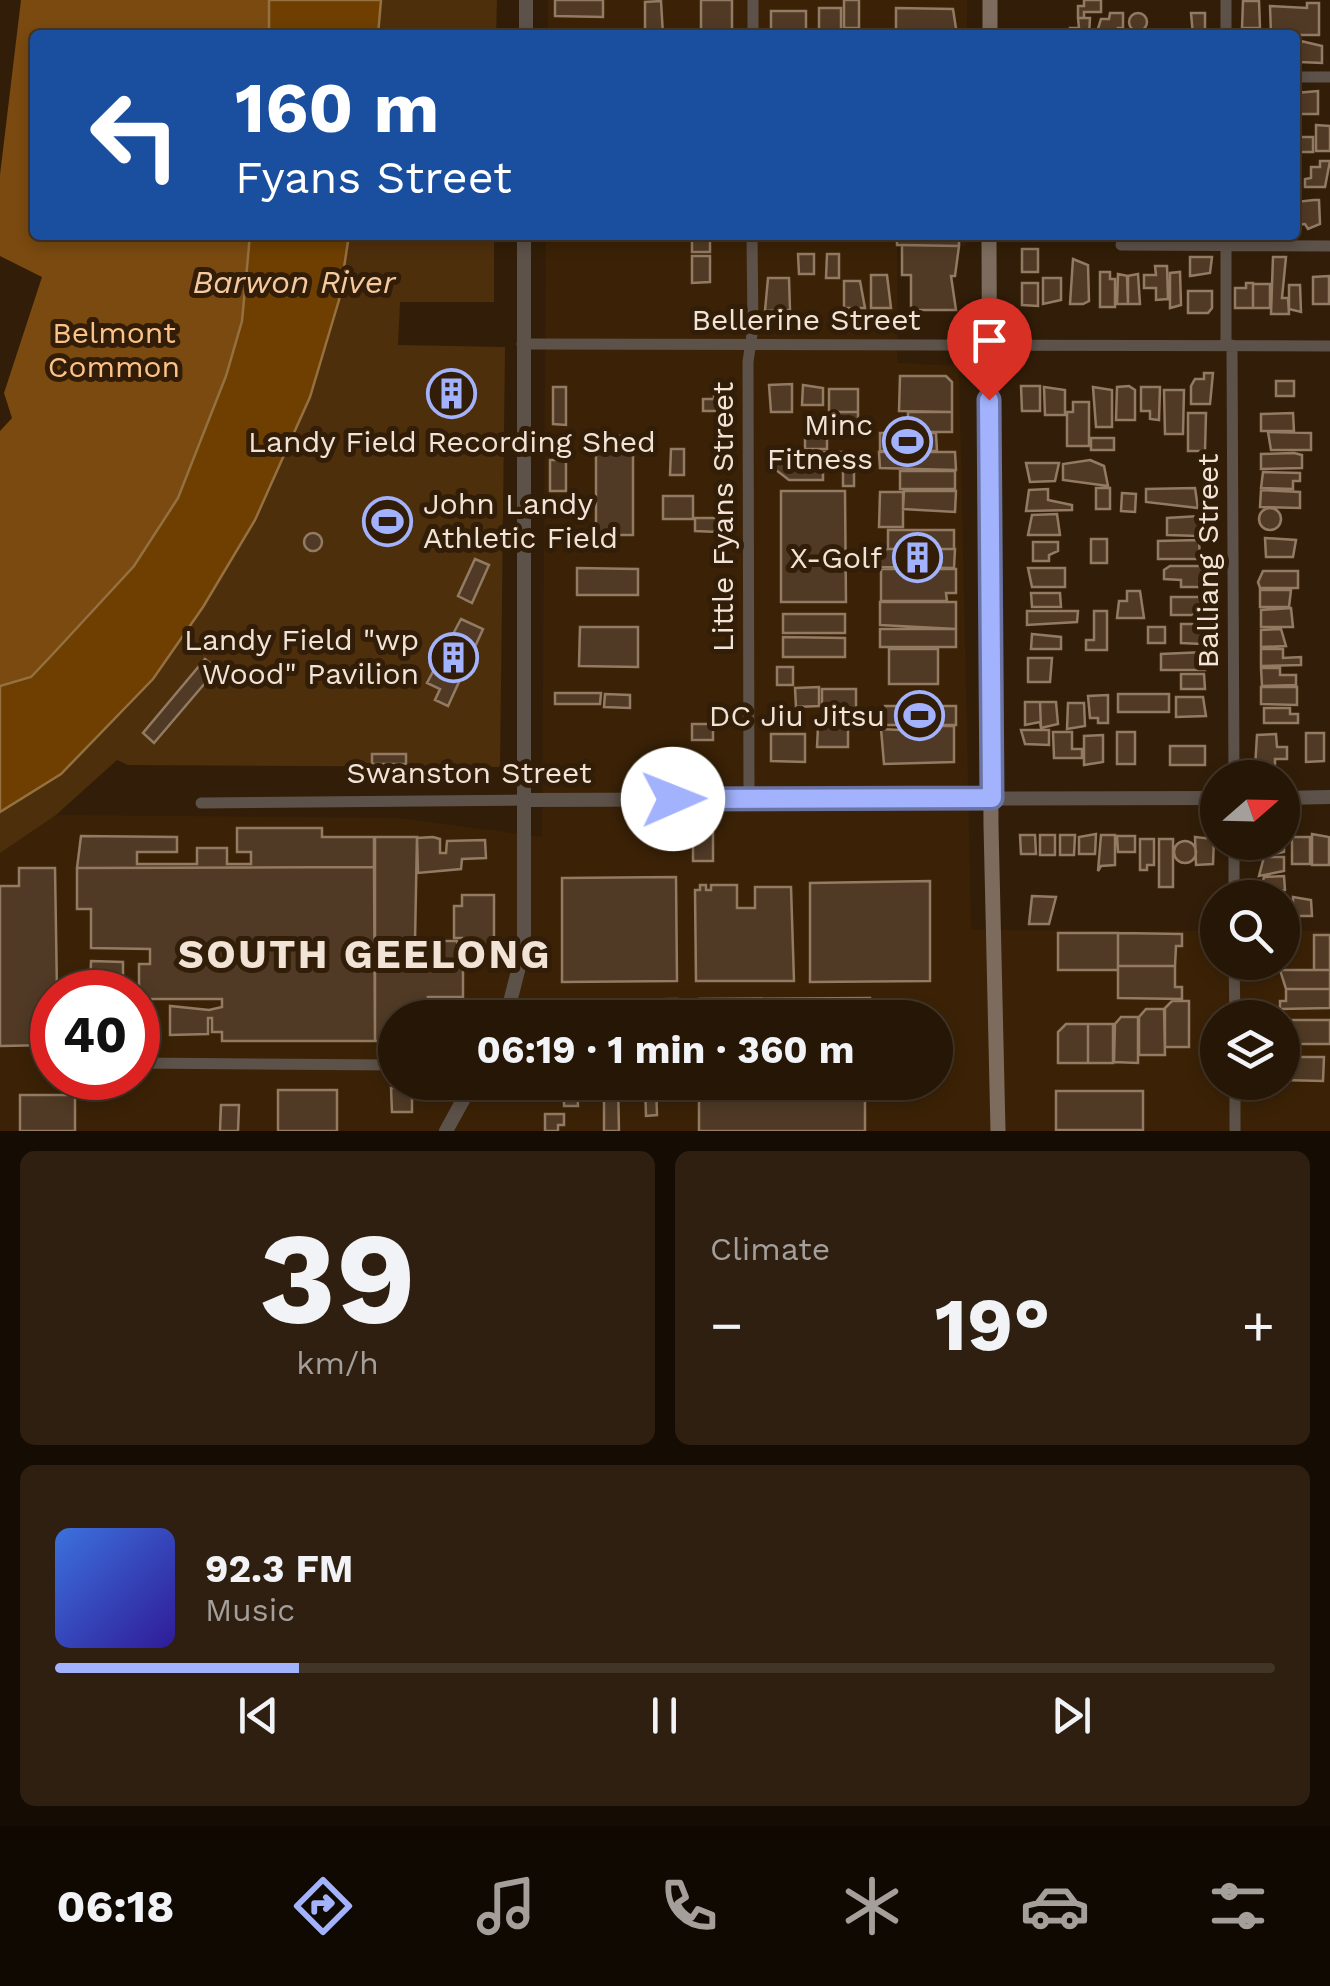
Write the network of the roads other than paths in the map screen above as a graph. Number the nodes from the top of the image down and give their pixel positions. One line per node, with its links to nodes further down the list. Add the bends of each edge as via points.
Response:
1 (526, 0): 5 (street)
2 (753, 0): 6 (street)
3 (990, 0): 7 (main road)
4 (1226, 0): 8 (street)
5 (526, 30)
6 (753, 30)
7 (990, 30)
8 (1226, 30)
9 (1330, 77): 10 (street)
10 (1300, 78)
11 (524, 240): 17 (street)
12 (752, 240): 19 (street, Little Fyans Street)
13 (989, 240): 18 (main road)
14 (1226, 241): 15 (street); 16 (street); 20 (street, Balliang Street)
15 (1121, 246)
16 (1330, 246)
17 (522, 344): 19 (street, Bellerine Street); 28 (street)
18 (990, 344): 19 (street, Bellerine Street); 20 (street, Bellerine Street); 25 (main road)
19 (750, 345): 24 (street, Little Fyans Street)
20 (1229, 345): 21 (street, Bellerine Street); 22 (street, Balliang Street)
21 (1330, 346)
22 (1234, 760)
23 (1330, 797): 27 (street)
24 (749, 798): 25 (street, Swanston Street); 28 (street, Swanston Street)
25 (992, 798): 26 (street, Swanston Street); 36 (main road)
26 (1200, 798)
27 (1300, 798)
28 (526, 800): 29 (street, Swanston Street); 30 (street, via 524,947)
29 (201, 803)
30 (511, 1000)
31 (160, 1063): 32 (street)
32 (378, 1065)
33 (463, 1100): 35 (street)
34 (1235, 1100): 37 (street)
35 (446, 1131)
36 (998, 1131)
37 (1235, 1131)

